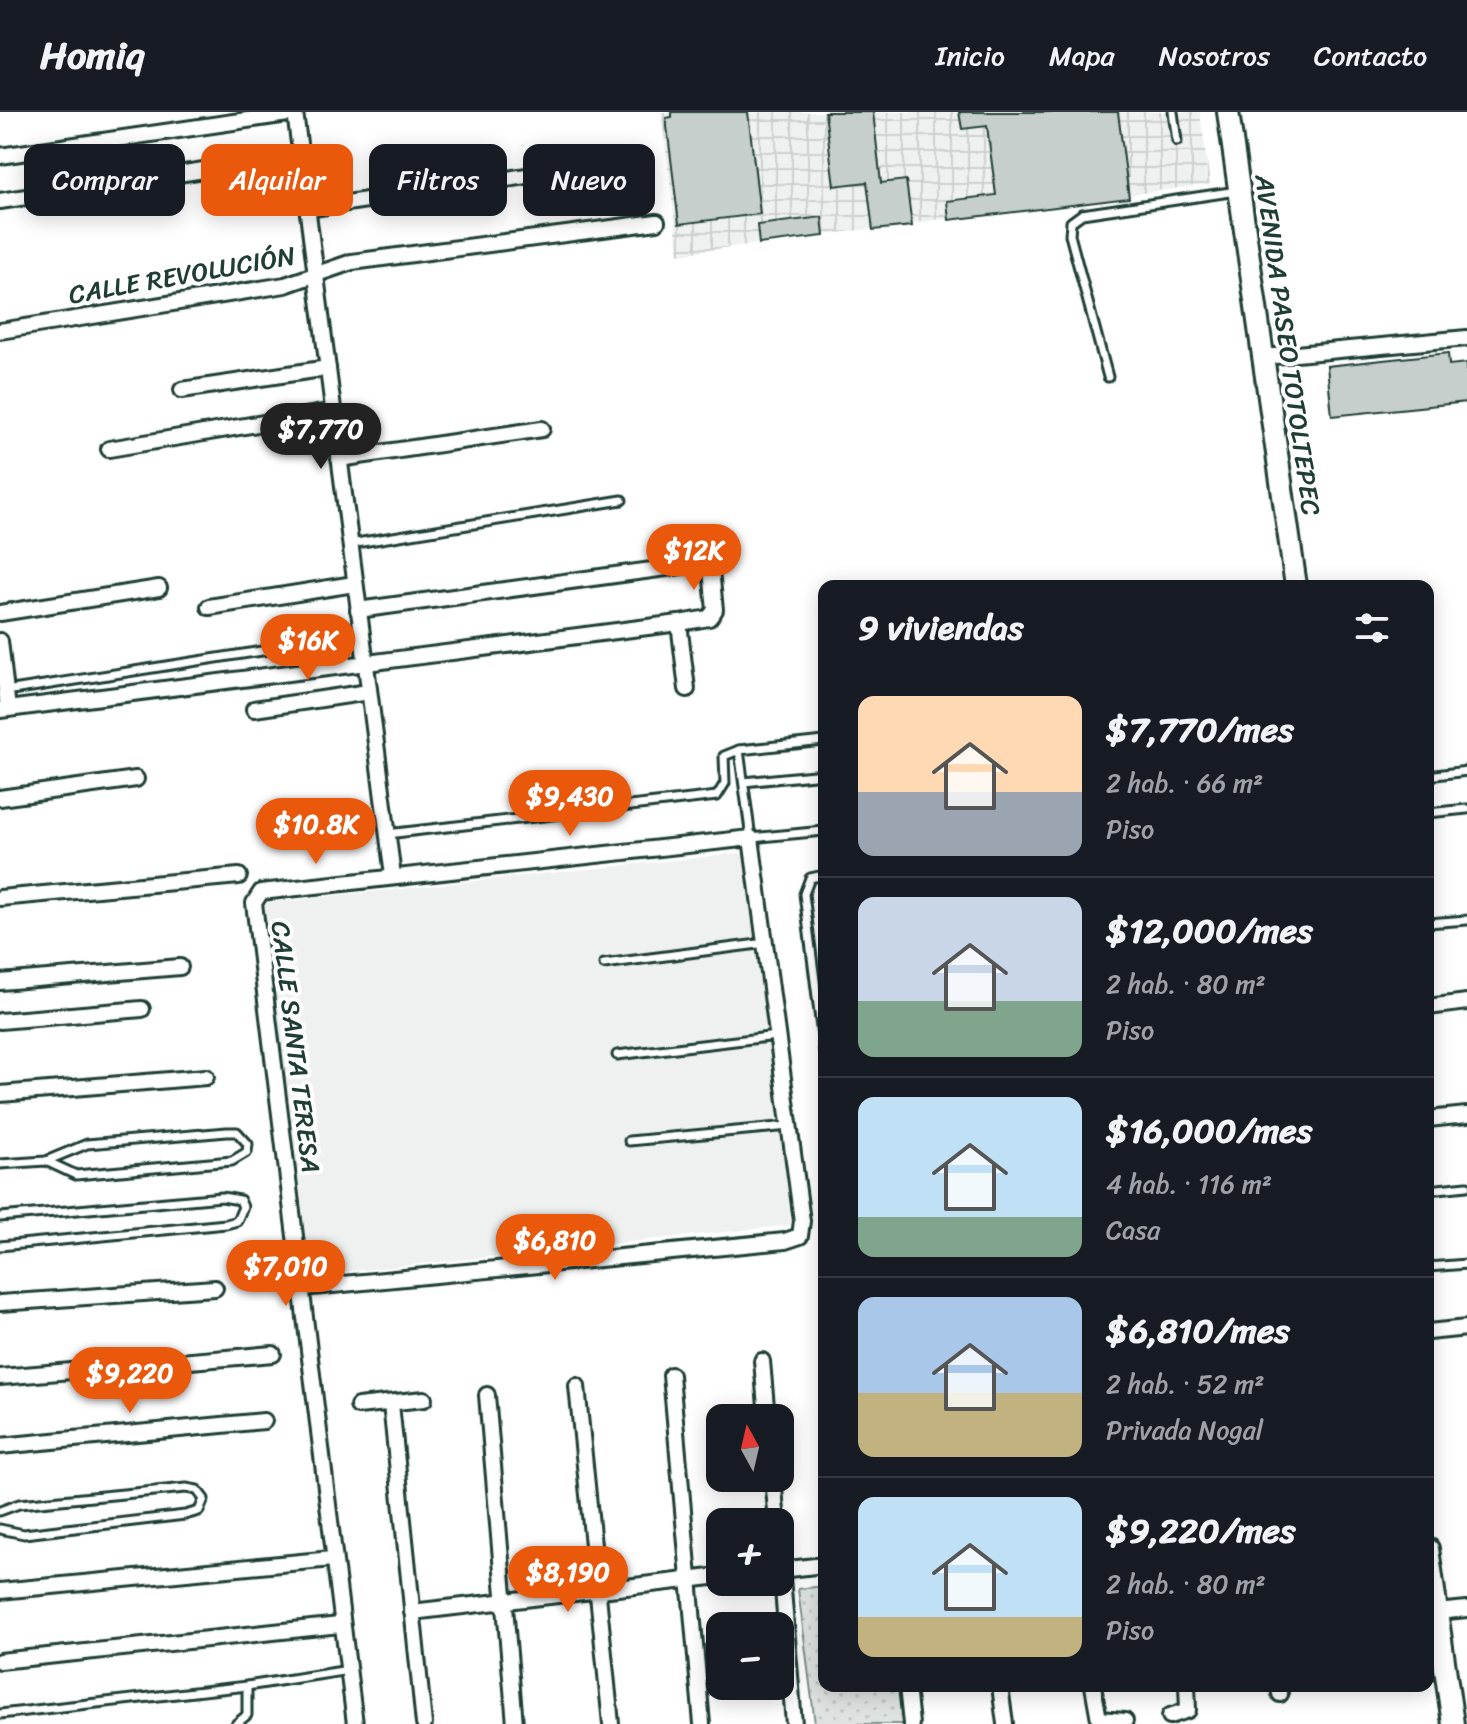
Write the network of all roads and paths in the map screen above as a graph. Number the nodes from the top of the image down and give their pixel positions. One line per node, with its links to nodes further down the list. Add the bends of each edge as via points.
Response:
1 (1173, 112): 4 (lane)
2 (1228, 112): 9 (main road, AVENIDA PASEO TOTOLTEPEC)
3 (295, 113): 5 (street); 6 (street)
4 (1177, 141)
5 (299, 144)
6 (0, 156)
7 (201, 170): 10 (street)
8 (523, 177): 11 (street)
9 (1240, 191): 17 (main road, AVENIDA PASEO TOTOLTEPEC); 19 (lane, via 1082,214 1071,222)
10 (0, 201)
11 (353, 202)
12 (308, 216): 14 (street)
13 (657, 222): 14 (street, CALLE REVOLUCIÓN, via 352,262)
14 (316, 275): 15 (street, CALLE REVOLUCIÓN, via 285,285); 18 (street)
15 (0, 331)
16 (1467, 338): 17 (street)
17 (1264, 357): 27 (main road, AVENIDA PASEO TOTOLTEPEC)
18 (328, 368): 20 (street); 21 (street)
19 (1108, 377)
20 (182, 390)
21 (334, 411): 23 (street); 24 (street)
22 (542, 429): 24 (street)
23 (109, 449)
24 (339, 459): 26 (street)
25 (622, 500): 26 (lane)
26 (350, 544): 28 (street)
27 (1295, 580)
28 (354, 584): 30 (street); 31 (street)
29 (159, 588): 32 (street)
30 (209, 607)
31 (358, 610): 33 (street, via 708,565 714,615); 36 (street)
32 (0, 613)
33 (679, 623): 36 (street); 37 (street)
34 (0, 641): 38 (street)
35 (294, 646): 38 (lane)
36 (365, 662): 39 (street); 41 (street)
37 (687, 689)
38 (6, 691): 41 (street)
39 (369, 692): 40 (street); 53 (street)
40 (254, 709)
41 (4, 710)
42 (818, 742): 43 (lane)
43 (739, 750): 48 (lane); 53 (lane, via 724,756 725,783 717,796)
44 (1467, 771): 46 (lane)
45 (818, 775): 48 (lane)
46 (1434, 775)
47 (136, 779): 49 (street)
48 (744, 782): 54 (lane)
49 (0, 798)
50 (1467, 809): 51 (lane)
51 (1434, 812)
52 (818, 832): 54 (lane, CALLE SANTA TERESA)
53 (387, 834): 56 (street)
54 (751, 838): 56 (street, CALLE SANTA TERESA); 61 (street)
55 (239, 876): 58 (street)
56 (393, 876): 87 (street, CALLE SANTA TERESA, via 261,892 254,903)
57 (818, 876): 64 (lane, via 810,878 804,894)
58 (0, 898)
59 (1467, 920): 60 (lane)
60 (1434, 923)
61 (766, 943): 62 (lane); 70 (street)
62 (604, 964)
63 (180, 967): 65 (street)
64 (818, 973)
65 (0, 982)
66 (1467, 1002): 67 (street)
67 (1434, 1006)
68 (142, 1009): 69 (street)
69 (0, 1021)
70 (777, 1036): 71 (lane); 76 (street)
71 (617, 1055)
72 (206, 1077): 73 (street)
73 (0, 1094)
74 (1467, 1115): 75 (street)
75 (1434, 1118)
76 (789, 1126): 77 (lane); 87 (street, via 802,1221 800,1236 785,1241)
77 (629, 1141)
78 (46, 1161): 78 (lane, via 87,1144 227,1132 237,1132 248,1144 247,1152 232,1161 90,1175 64,1172); 79 (lane)
79 (0, 1164)
80 (1467, 1186): 81 (lane)
81 (1434, 1189)
82 (0, 1217): 83 (lane, via 222,1197 240,1200 243,1207 237,1221 226,1224)
83 (0, 1246)
84 (1467, 1264): 85 (lane)
85 (1434, 1267)
86 (215, 1288): 88 (street)
87 (302, 1288): 105 (street, CALLE SANTA TERESA)
88 (0, 1303)
89 (1467, 1328): 90 (street)
90 (1434, 1331)
91 (273, 1354): 94 (street)
92 (762, 1361): 99 (street)
93 (671, 1375): 109 (street)
94 (0, 1377)
95 (577, 1386): 111 (street)
96 (487, 1395): 114 (street)
97 (424, 1399): 98 (street)
98 (391, 1404): 100 (street); 116 (street)
99 (766, 1404)
100 (358, 1406)
101 (264, 1421): 102 (street)
102 (0, 1446)
103 (0, 1511): 104 (lane, via 19,1504 186,1488 197,1490 204,1499 199,1511 185,1515 24,1534)
104 (0, 1529)
105 (332, 1559): 110 (street); 118 (street, CALLE SANTA TERESA)
106 (818, 1566): 107 (street)
107 (794, 1568)
108 (706, 1578): 109 (street)
109 (689, 1580): 111 (street); 135 (street)
110 (0, 1591)
111 (598, 1591): 114 (street); 134 (street)
112 (1434, 1591): 117 (main road)
113 (783, 1596): 136 (street)
114 (503, 1602): 116 (street); 133 (street)
115 (1467, 1609): 117 (street)
116 (412, 1612): 132 (street)
117 (1437, 1612): 128 (main road)
118 (340, 1625): 119 (street); 120 (street, CALLE SANTA TERESA)
119 (0, 1661)
120 (349, 1670): 121 (lane); 131 (street, CALLE SANTA TERESA)
121 (247, 1686): 126 (lane); 130 (lane, via 247,1715)
122 (908, 1692): 137 (street)
123 (1001, 1692): 138 (street)
124 (1094, 1692): 129 (street, via 1099,1719)
125 (1187, 1692): 127 (street, via 1188,1710)
126 (0, 1714)
127 (1170, 1716)
128 (1457, 1719)
129 (1125, 1721)
130 (236, 1724)
131 (355, 1724)
132 (424, 1724)
133 (515, 1724)
134 (611, 1724)
135 (702, 1724)
136 (794, 1724)
137 (911, 1724)
138 (1005, 1724)

